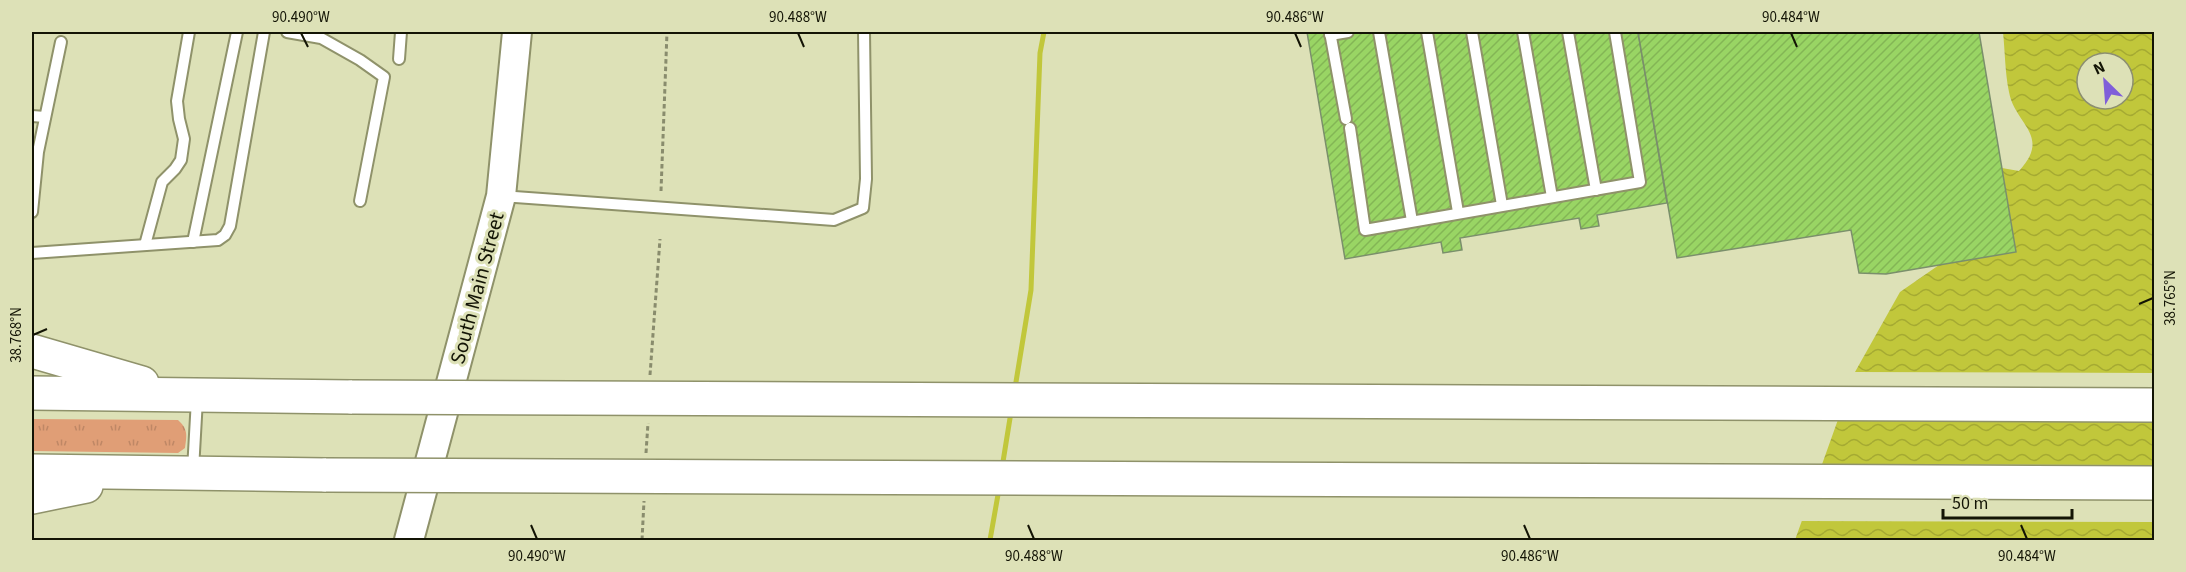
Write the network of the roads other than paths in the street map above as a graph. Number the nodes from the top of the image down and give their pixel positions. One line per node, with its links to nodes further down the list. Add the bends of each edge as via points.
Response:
1 (189, 32): 29 (lane, via 177,101 184,139 181,160 162,182)
2 (237, 32): 28 (lane)
3 (264, 32): 28 (lane, via 230,226 218,240)
4 (287, 32): 23 (lane, via 321,38 384,77)
5 (401, 32): 17 (lane)
6 (517, 32): 21 (street, South Main Street)
7 (864, 32): 21 (lane, via 863,208 834,220)
8 (1348, 32): 15 (lane)
9 (1379, 32): 27 (lane)
10 (1427, 32): 26 (lane)
11 (1473, 32): 24 (lane)
12 (1523, 32): 22 (lane)
13 (1568, 32): 20 (lane)
14 (1615, 32): 20 (lane, via 1640,182)
15 (1330, 33): 27 (lane, via 1365,230)
16 (61, 42): 19 (lane)
17 (399, 59)
18 (32, 116): 19 (lane)
19 (45, 117): 25 (lane)
20 (1596, 190): 22 (lane)
21 (501, 196): 40 (street, South Main Street)
22 (1552, 197): 24 (lane)
23 (360, 201)
24 (1502, 205): 26 (lane)
25 (32, 212)
26 (1458, 212): 27 (lane)
27 (1412, 221)
28 (194, 242): 29 (lane)
29 (145, 245): 30 (lane)
30 (32, 253)
31 (32, 351): 33 (highway)
32 (32, 393): 33 (highway)
33 (189, 395): 34 (highway, bridge); 37 (lane)
34 (2154, 405)
35 (32, 471): 36 (highway)
36 (155, 473): 37 (highway); 39 (highway)
37 (193, 474): 38 (highway, bridge)
38 (2154, 483)
39 (32, 497)
40 (409, 540)

